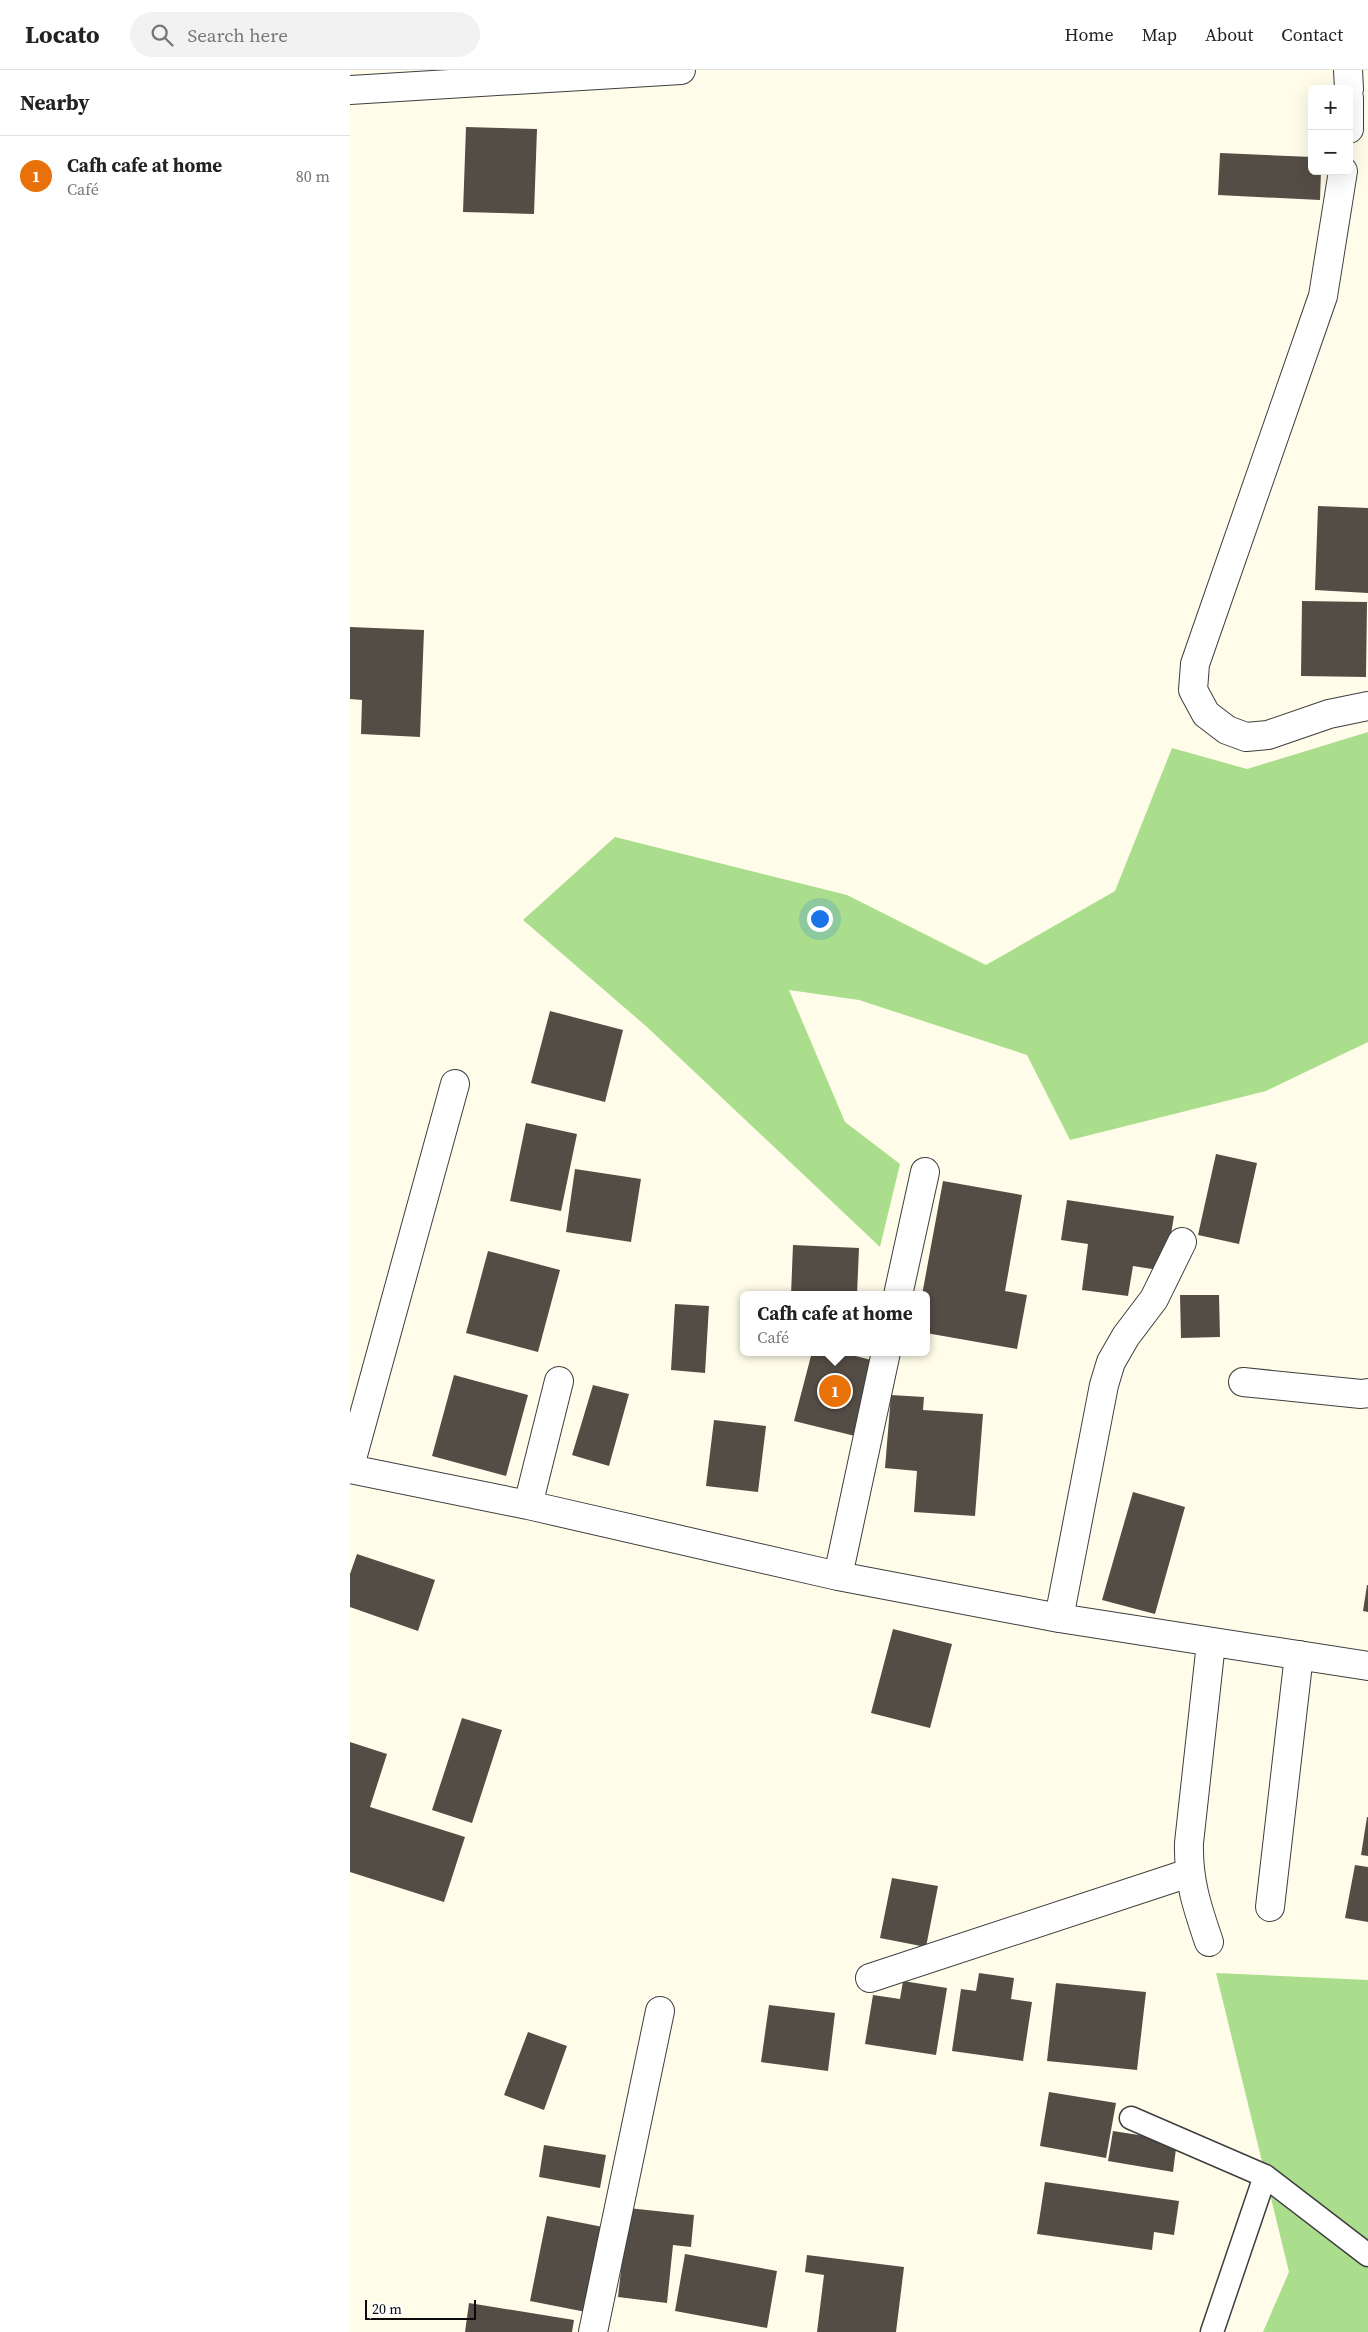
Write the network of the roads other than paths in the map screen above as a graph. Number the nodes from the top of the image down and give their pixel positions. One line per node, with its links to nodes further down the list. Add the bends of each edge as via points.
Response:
1 (681, 70): 4 (street)
2 (1348, 70): 3 (street)
3 (1349, 85)
4 (350, 90)
5 (1342, 175): 6 (street, via 1323,296 1195,664 1194,690 1206,714 1227,730 1246,736 1268,735 1329,714)
6 (1368, 706)
7 (455, 1084): 15 (street)
8 (925, 1172): 10 (street)
9 (1182, 1242): 18 (street, via 1154,1299 1111,1362)
10 (899, 1291)
11 (885, 1356): 17 (street)
12 (559, 1382): 16 (street)
13 (1243, 1382): 14 (street)
14 (1368, 1393)
15 (350, 1468): 16 (street)
16 (528, 1505): 17 (street)
17 (838, 1576): 18 (street)
18 (1059, 1618): 19 (street)
19 (1211, 1643): 20 (street); 22 (street, via 1188,1843)
20 (1299, 1655): 21 (street); 23 (street)
21 (1368, 1666)
22 (1189, 1874): 24 (street); 25 (street)
23 (1270, 1907)
24 (1209, 1942)
25 (870, 1978)
26 (660, 2011): 30 (street)
27 (1131, 2118): 28 (lane)
28 (1265, 2176): 29 (lane); 31 (lane)
29 (1368, 2255)
30 (593, 2332)
31 (1212, 2332)

